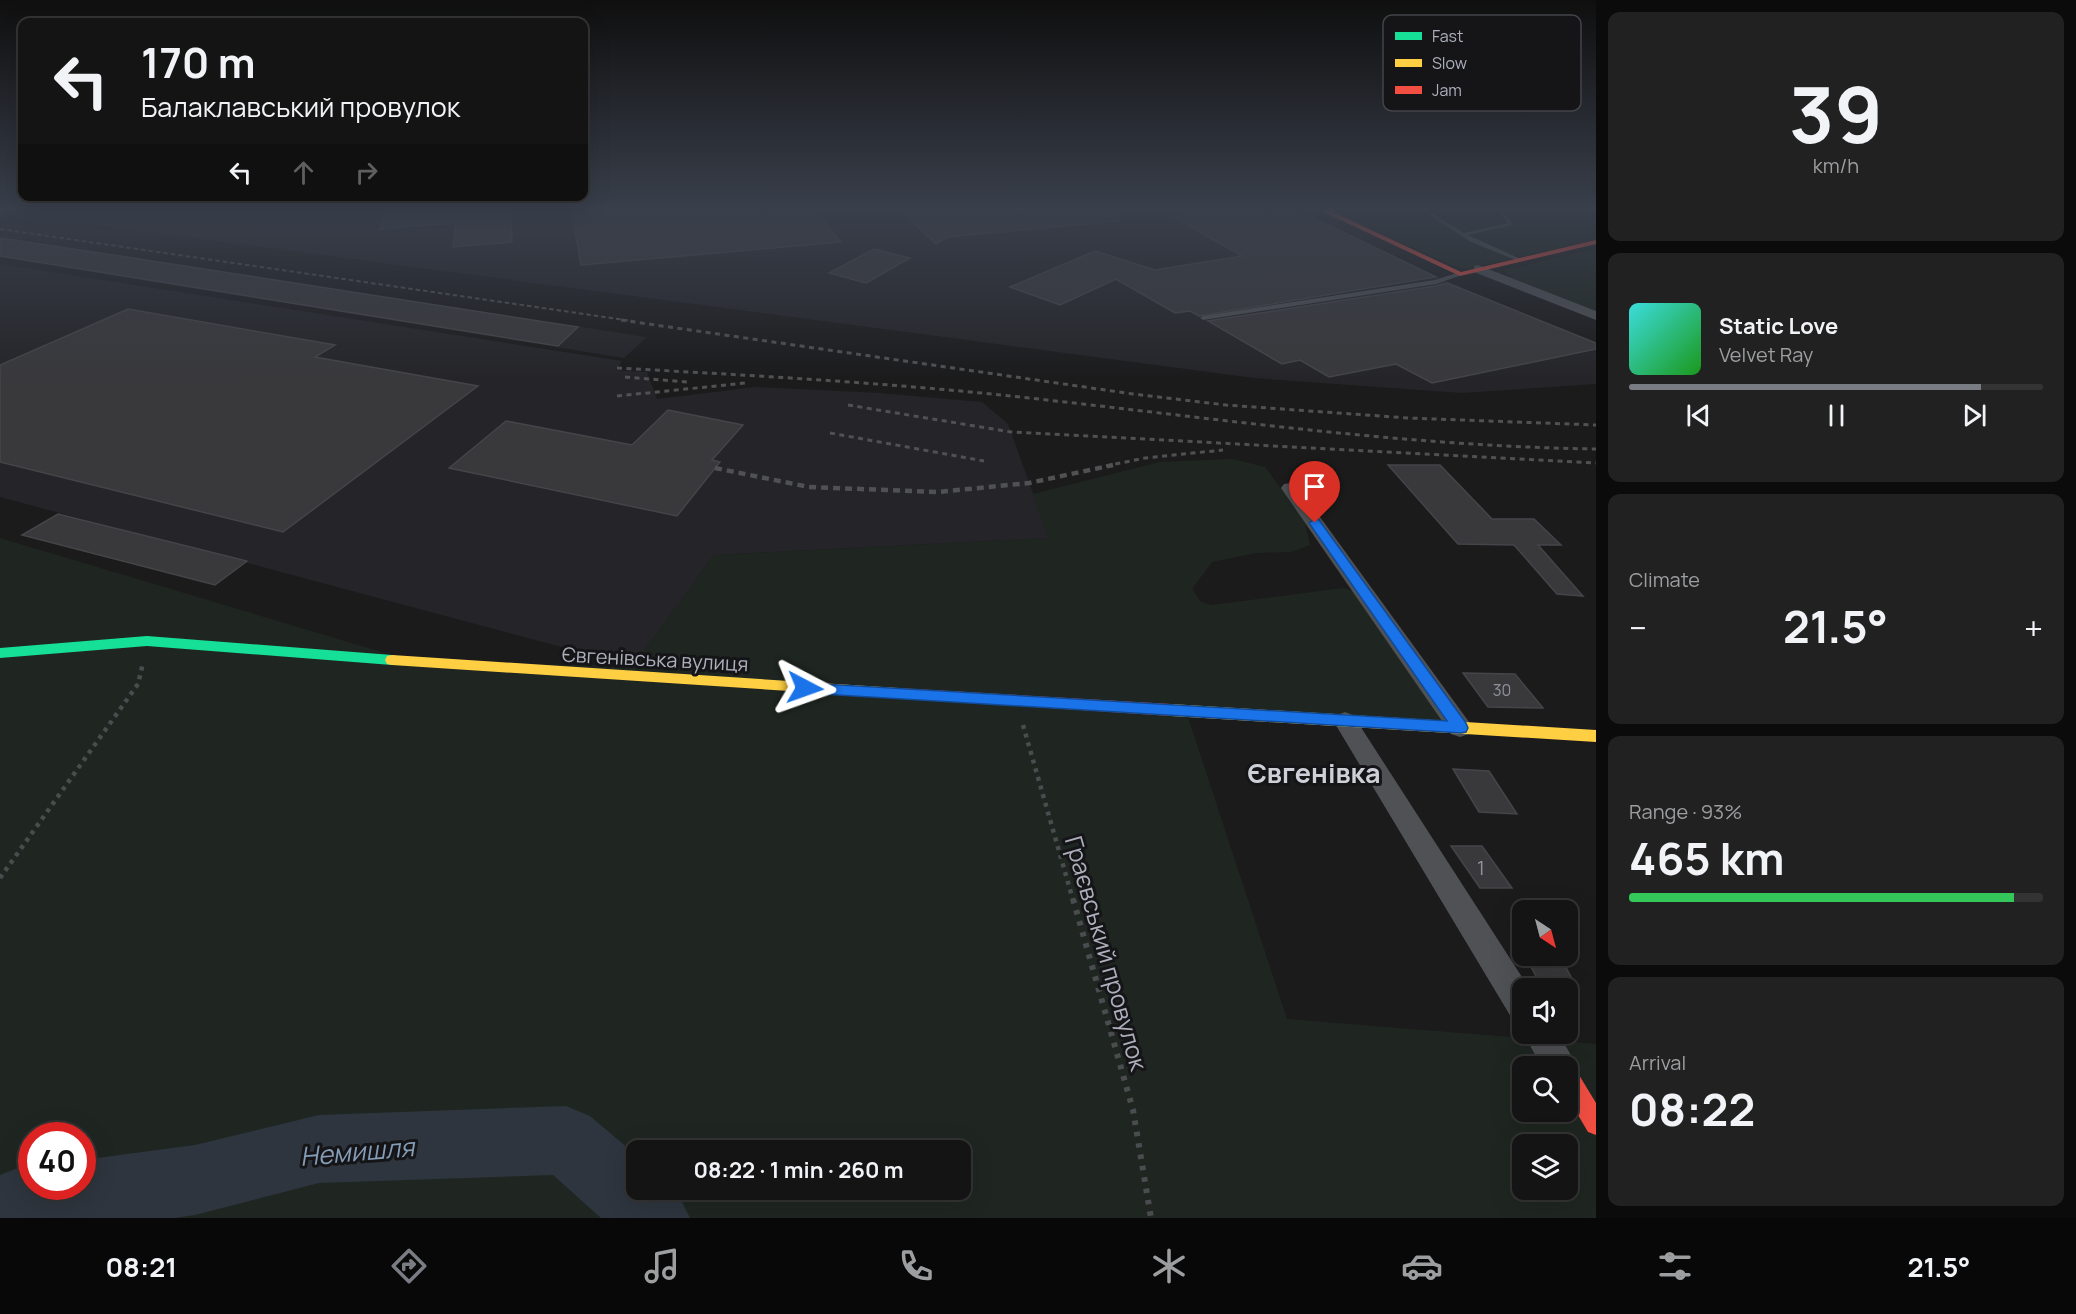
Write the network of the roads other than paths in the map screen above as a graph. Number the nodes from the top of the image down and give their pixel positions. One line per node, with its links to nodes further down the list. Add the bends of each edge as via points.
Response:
1 (1440, 265): 4 (street)
2 (1497, 265): 3 (street)
3 (1478, 269): 4 (street); 5 (street)
4 (1460, 274): 6 (lane, via 1436,282)
5 (1596, 316)
6 (1203, 318)
7 (1290, 488): 10 (street)
8 (0, 653): 9 (street, Євгенівська вулиця, via 147,641 547,672)
9 (1345, 721): 10 (street, Євгенівська вулиця); 12 (street)
10 (1461, 728): 11 (street, Євгенівська вулиця)
11 (1596, 736)
12 (1512, 990)
13 (1578, 1094): 14 (street)
14 (1596, 1124)

